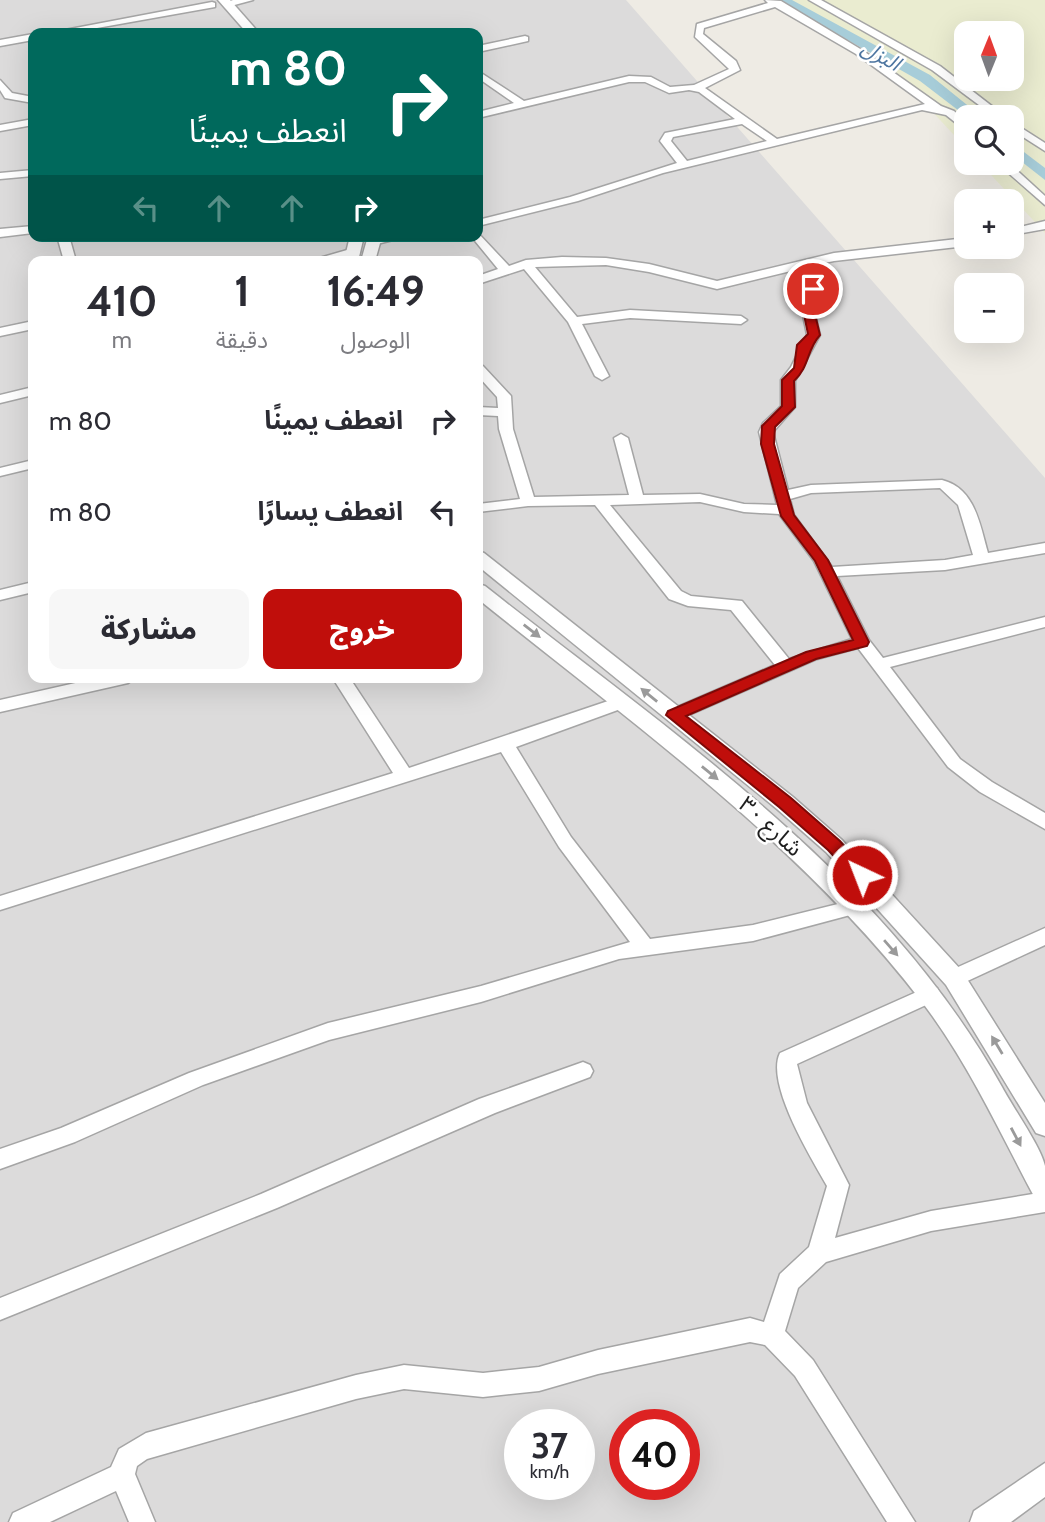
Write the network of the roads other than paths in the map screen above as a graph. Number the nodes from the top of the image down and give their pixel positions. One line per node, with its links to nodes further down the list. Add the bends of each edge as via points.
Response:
1 (248, 0): 3 (street)
2 (814, 0): 17 (street, via 936,68)
3 (218, 2): 5 (street); 6 (street); 7 (street)
4 (774, 2): 14 (street, via 700,26 698,35 732,62 735,70); 18 (street, via 859,52)
5 (80, 28)
6 (234, 28)
7 (247, 28)
8 (28, 38): 10 (street)
9 (525, 39): 11 (street)
10 (0, 43)
11 (483, 47)
12 (483, 77): 16 (street)
13 (0, 83): 15 (street, via 9,96)
14 (696, 88): 16 (street, via 669,90 647,79 629,79); 21 (street)
15 (28, 99)
16 (522, 104): 19 (street)
17 (985, 105)
18 (937, 108): 20 (street); 25 (street, via 922,107)
19 (483, 114)
20 (954, 117)
21 (744, 120): 25 (street); 27 (street, via 669,135 665,141)
22 (28, 123): 23 (street)
23 (0, 128)
24 (1024, 133): 26 (street)
25 (776, 144): 27 (street)
26 (1045, 148)
27 (685, 166): 32 (street)
28 (28, 173): 30 (street)
29 (1016, 175): 31 (street)
30 (0, 176)
31 (1045, 202)
32 (483, 222)
33 (1045, 225): 34 (street)
34 (1024, 229)
35 (28, 230): 36 (street)
36 (0, 233)
37 (482, 242): 41 (street)
38 (954, 244): 39 (street)
39 (802, 263): 40 (street, via 717,285 630,265); 59 (street, via 813,289 808,310 814,335 803,345 800,369 788,380 788,407 766,432)
40 (526, 264): 41 (street); 44 (street)
41 (505, 269): 42 (street)
42 (483, 278)
43 (741, 320): 44 (street, via 630,314)
44 (574, 321): 48 (street)
45 (28, 325): 46 (street)
46 (0, 332)
47 (483, 374): 52 (street, via 504,396)
48 (601, 376)
49 (28, 392): 50 (street)
50 (0, 399)
51 (483, 411): 52 (street)
52 (505, 412): 58 (street, via 511,452)
53 (621, 438): 56 (street)
54 (28, 465): 55 (street)
55 (0, 472)
56 (637, 499): 57 (street); 59 (street, via 709,499 744,508)
57 (599, 500): 58 (street); 71 (street, via 675,595 688,601 736,605)
58 (528, 502): 60 (street)
59 (784, 503): 62 (street, via 811,489 942,484 962,496); 64 (street)
60 (483, 508)
61 (1045, 548): 62 (street)
62 (982, 560): 64 (street)
63 (483, 561): 76 (street, شارع ٣٠, one-way to 63)
64 (828, 572): 69 (street)
65 (28, 588): 67 (street)
66 (483, 594): 74 (street, شارع ٣٠, one-way to 74)
67 (0, 595)
68 (1045, 622): 70 (street)
69 (862, 642): 70 (street); 71 (street)
70 (878, 665): 81 (street, via 954,764)
71 (787, 668): 76 (street)
72 (102, 683): 75 (street)
73 (344, 683): 78 (street)
74 (620, 703): 77 (street); 80 (street, شارع ٣٠, one-way to 80)
75 (0, 706)
76 (674, 715): 79 (street, شارع ٣٠)
77 (505, 744): 78 (street); 85 (street, via 565,842)
78 (404, 775): 82 (street)
79 (785, 803): 80 (street); 86 (street, شارع ٣٠, via 834,846)
80 (764, 817): 83 (street, شارع ٣٠)
81 (1045, 822)
82 (0, 903)
83 (854, 907): 85 (street, via 753,933); 87 (street, شارع ٣٠, one-way to 87)
84 (1045, 936): 86 (street)
85 (644, 946): 90 (street, via 280,1047)
86 (954, 978): 89 (street, شارع ٣٠, one-way to 86)
87 (930, 994): 91 (street, شارع ٣٠, one-way to 91, via 965,1044); 93 (street, via 787,1059 789,1079 806,1125 838,1185)
88 (583, 1071): 94 (street, via 487,1106 269,1201)
89 (1045, 1125)
90 (0, 1159)
91 (1045, 1191)
92 (1045, 1202): 93 (street, via 931,1221)
93 (819, 1253): 95 (street, via 788,1282)
94 (0, 1309)
95 (772, 1335): 96 (street, via 736,1331 539,1379 484,1385 404,1377 356,1387 155,1442 125,1457); 100 (street, via 829,1403)
96 (122, 1475): 98 (street); 99 (street)
97 (1045, 1478): 101 (street)
98 (22, 1522)
99 (142, 1522)
100 (902, 1522)
101 (985, 1522)

